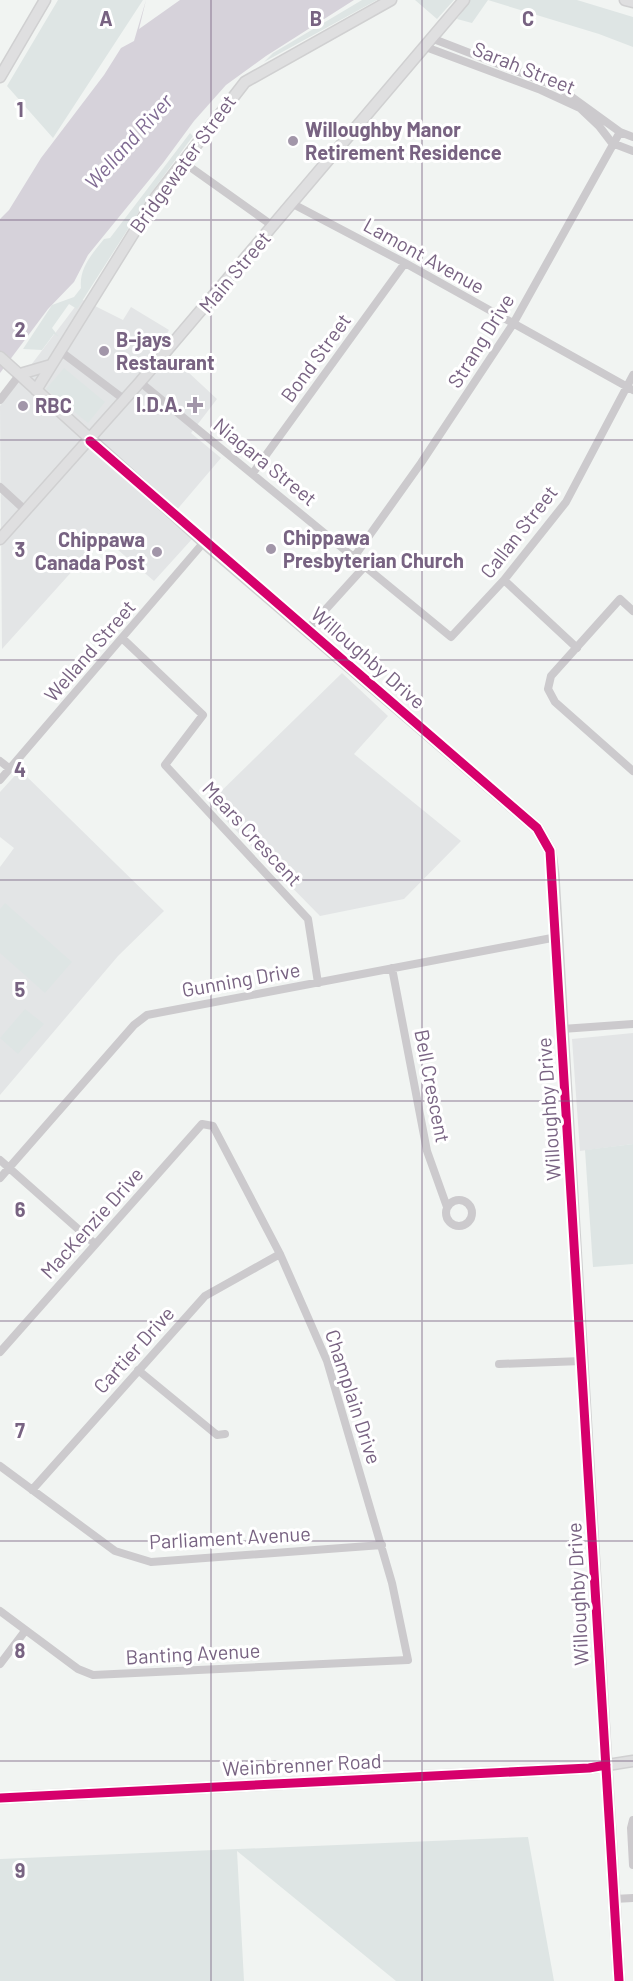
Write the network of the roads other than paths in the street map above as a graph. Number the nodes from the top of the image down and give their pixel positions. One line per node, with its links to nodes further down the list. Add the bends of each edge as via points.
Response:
1 (45, 0): 7 (street)
2 (391, 0): 12 (street, Bridgewater Street, via 245,82)
3 (464, 0): 6 (street, Main Street)
4 (625, 0): 5 (street)
5 (633, 2)
6 (427, 42): 8 (street, Sarah Street, via 558,87); 10 (street, Sarah Street, via 580,108); 13 (street, Main Street)
7 (0, 77)
8 (620, 132): 9 (street, Sarah Street); 10 (street, Strang Drive)
9 (633, 137)
10 (612, 143): 11 (street, Sarah Street); 16 (street, Strang Drive)
11 (633, 151)
12 (183, 162): 14 (street); 17 (street, Bridgewater Street, via 125,244)
13 (292, 204): 14 (street, Main Street); 15 (street, Lamont Avenue)
14 (273, 226): 22 (street, Main Street)
15 (405, 263): 16 (street, Lamont Avenue); 28 (street, Bond Street)
16 (513, 324): 23 (street, Lamont Avenue); 33 (street, Strang Drive)
17 (60, 351): 19 (street, Bridgewater Street); 26 (street)
18 (0, 357): 20 (street, Willoughby Drive)
19 (51, 365): 20 (street); 24 (street, Bridgewater Street)
20 (18, 373): 24 (street, Willoughby Drive); 25 (street)
21 (633, 375): 23 (street, Callan Street)
22 (141, 382): 26 (street, Main Street); 28 (street, Niagara Street)
23 (630, 388): 35 (street, Callan Street, via 566,502)
24 (36, 390): 27 (street, Willoughby Drive)
25 (0, 400)
26 (125, 400): 27 (street, Main Street)
27 (90, 441): 30 (street, Main Street); 32 (street, Willoughby Drive)
28 (253, 473): 33 (street, Niagara Street)
29 (0, 487): 30 (street)
30 (25, 510): 31 (street, Main Street)
31 (0, 538)
32 (204, 542): 37 (street, Willoughby Drive); 39 (street, Welland Street)
33 (354, 557): 34 (street, Niagara Street)
34 (365, 566): 37 (street); 38 (street, Niagara Street)
35 (504, 580): 38 (street, Callan Street); 40 (street)
36 (633, 611): 40 (street, via 620,599)
37 (307, 630): 45 (street, Willoughby Drive, via 537,828 550,851)
38 (451, 637)
39 (122, 638): 42 (street, Welland Street); 47 (street, Mears Crescent, via 203,715 165,765 308,919)
40 (577, 648): 43 (street, via 551,676 549,693)
41 (0, 760): 42 (street)
42 (10, 769): 44 (street, Welland Street)
43 (633, 771)
44 (0, 780)
45 (557, 938): 46 (street, Gunning Drive); 49 (street, Willoughby Drive)
46 (393, 968): 47 (street, Gunning Drive); 54 (street, Bell Crescent, via 427,1151)
47 (318, 983): 52 (street, Gunning Drive, via 154,1012 142,1018)
48 (633, 1024): 49 (street)
49 (562, 1029): 58 (street, Willoughby Drive)
50 (213, 1126): 55 (street, MacKenzie Drive, via 202,1124); 56 (street, Champlain Drive)
51 (0, 1160): 52 (street)
52 (9, 1168): 53 (street, Gunning Drive); 55 (street)
53 (0, 1178)
54 (447, 1207)
55 (95, 1244): 57 (street, MacKenzie Drive)
56 (280, 1254): 60 (street, Cartier Drive, via 205,1296); 64 (street, Champlain Drive, via 330,1371)
57 (0, 1352)
58 (582, 1361): 59 (street); 70 (street, Willoughby Drive)
59 (499, 1364)
60 (138, 1370): 61 (street, via 217,1435); 63 (street, Cartier Drive)
61 (225, 1434)
62 (0, 1466): 63 (street, Parliament Avenue)
63 (32, 1490): 64 (street, Parliament Avenue, via 115,1551 151,1562)
64 (382, 1545): 67 (street, Champlain Drive)
65 (0, 1611): 66 (street, Banting Avenue)
66 (25, 1631): 67 (street, Banting Avenue, via 93,1676); 68 (street)
67 (408, 1660)
68 (0, 1664)
69 (633, 1761): 70 (street, Weinbrenner Road)
70 (606, 1765): 71 (street, Weinbrenner Road); 75 (street, Willoughby Drive)
71 (0, 1798)
72 (633, 1820): 73 (street)
73 (633, 1865)
74 (633, 1898): 75 (street)
75 (614, 1899): 76 (street, Willoughby Drive)
76 (619, 1981)

